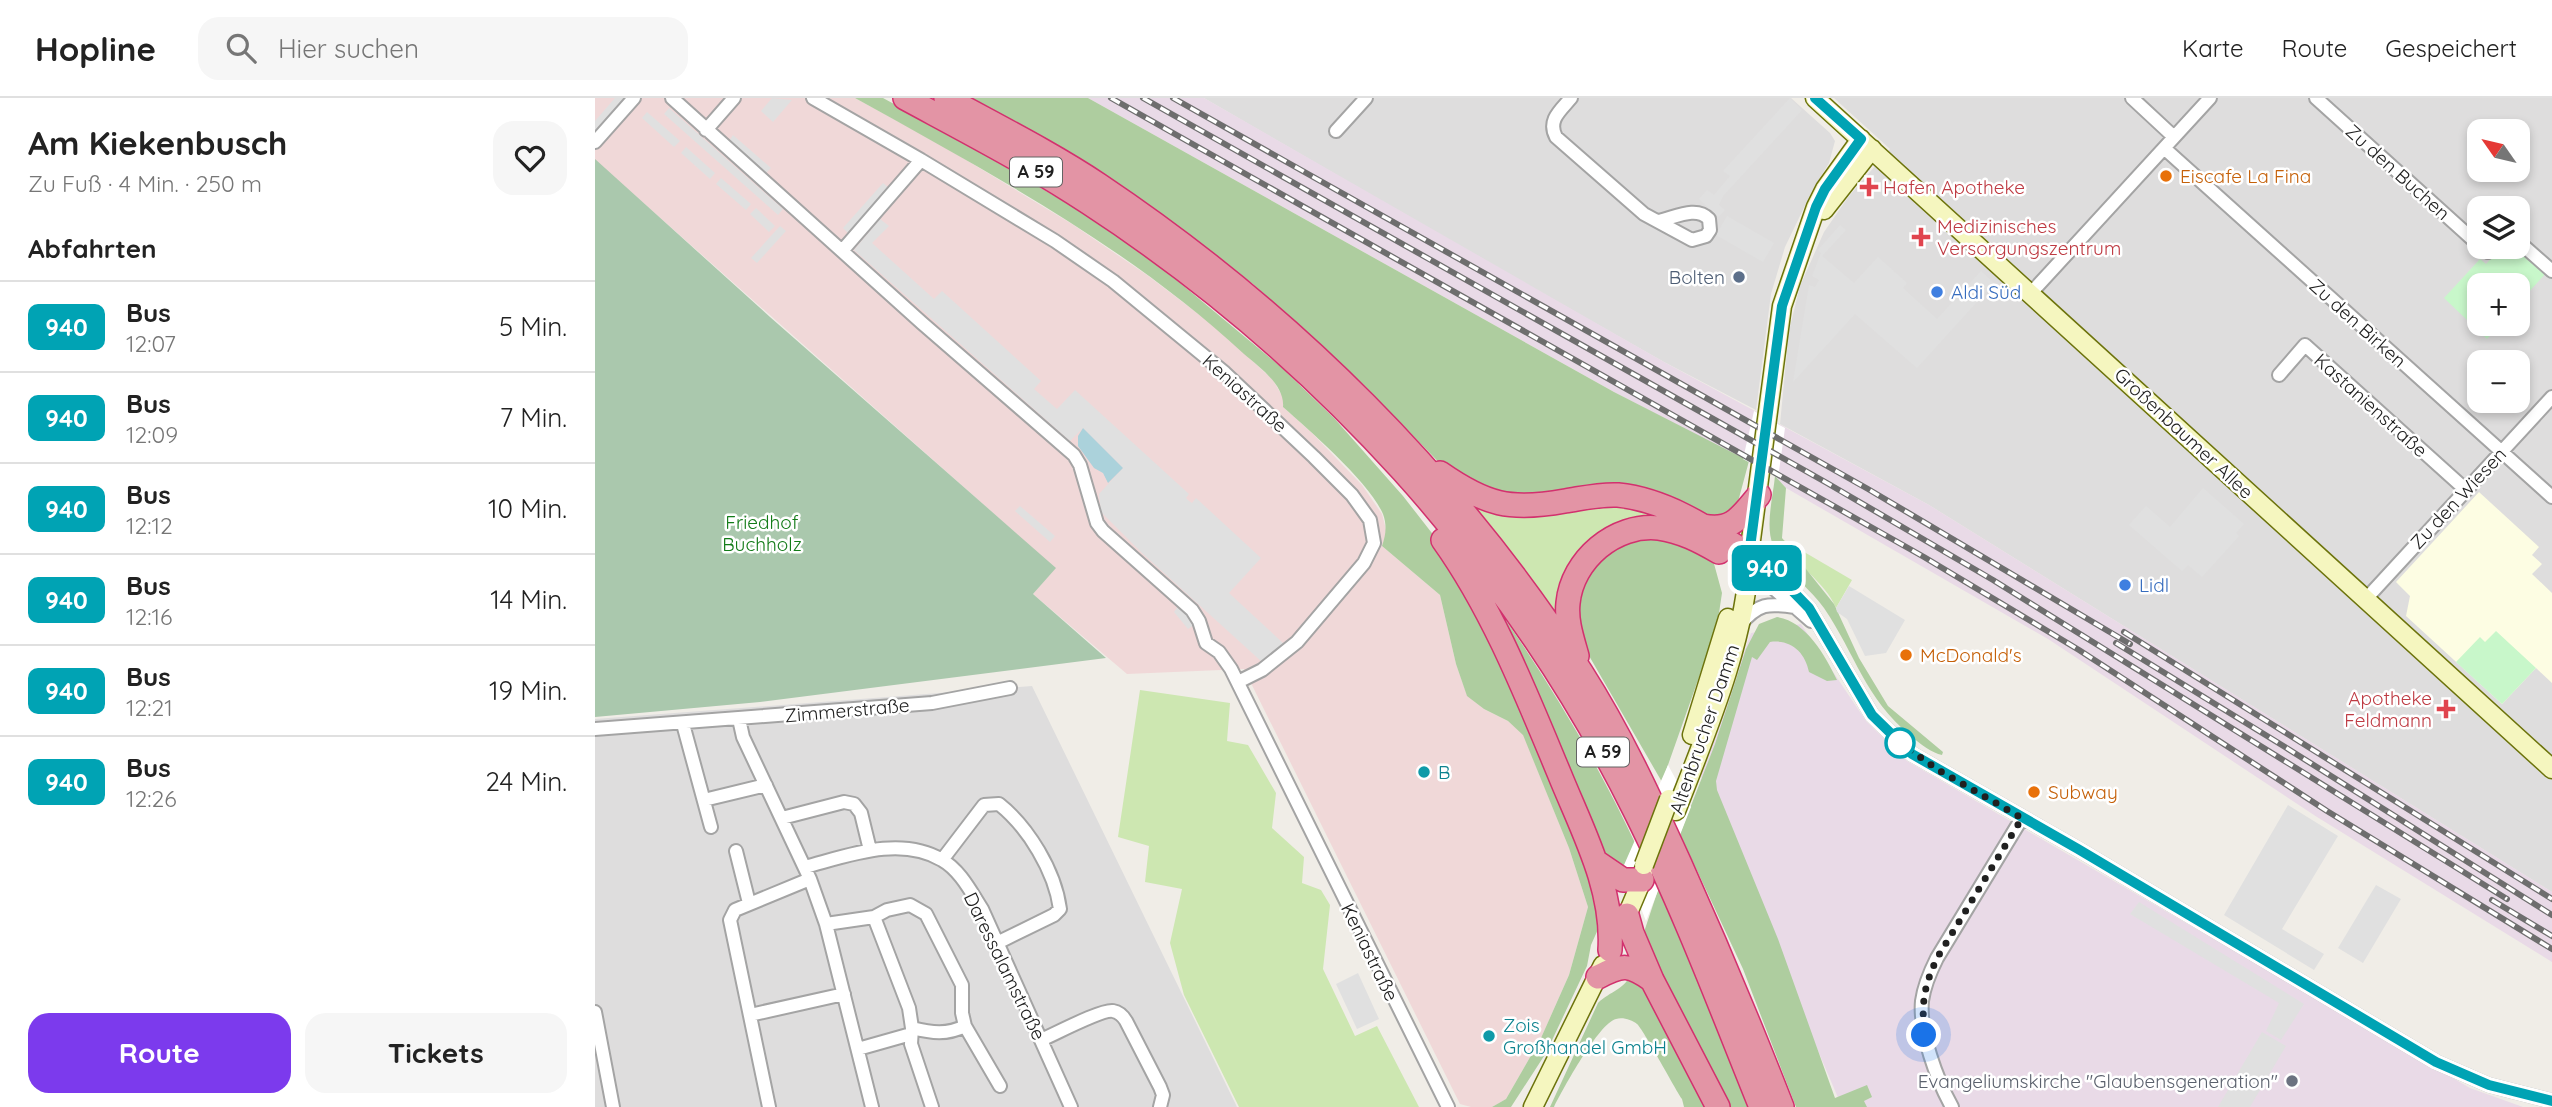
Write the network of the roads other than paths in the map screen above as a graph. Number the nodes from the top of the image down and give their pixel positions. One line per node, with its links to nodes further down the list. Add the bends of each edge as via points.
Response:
1 (634, 98): 16 (street)
2 (671, 98): 13 (street, Keniastraße)
3 (734, 98): 13 (street)
4 (813, 98): 19 (street, Keniastraße)
5 (905, 98): 28 (highway, A 59, via 1087,201 1163,254 1289,357)
6 (947, 98): 30 (highway, A 59, via 1097,184 1173,238 1301,342)
7 (1366, 98): 14 (street)
8 (1571, 98): 20 (street, via 1554,119 1556,137)
9 (1815, 98): 17 (main road, Großenbaumer Allee)
10 (2132, 98): 15 (street)
11 (2210, 98): 15 (street)
12 (2316, 98): 21 (street, Zu den Buchen)
13 (706, 130): 22 (street, Keniastraße)
14 (1336, 131)
15 (2174, 137): 18 (street)
16 (595, 142)
17 (1867, 144): 25 (main road, Großenbaumer Allee); 32 (main road, Altenbrucher Damm, via 1825,189 1782,306)
18 (2164, 148): 25 (street); 29 (street, Zu den Birken)
19 (921, 160): 22 (street); 41 (street, Keniastraße, via 1113,281 1225,373 1352,495 1370,520 1374,543 1364,563 1297,642 1262,670)
20 (1658, 221)
21 (2467, 235)
22 (842, 251): 41 (street, Keniastraße, via 1074,456 1097,523 1192,610 1206,643 1219,652)
23 (2530, 252): 24 (street)
24 (2552, 271)
25 (2031, 293): 36 (main road, Großenbaumer Allee)
26 (2279, 374): 31 (street, Kastanienstraße, via 2305,345)
27 (2552, 397): 29 (street, Zu den Wiesen)
28 (1374, 439): 56 (highway, via 1481,600); 86 (highway, A 59, via 1506,599 1577,708 1635,811)
29 (2502, 452): 31 (street, Zu den Wiesen); 33 (street, Zu den Birken)
30 (1415, 456): 34 (highway, via 1492,503 1524,507 1621,495 1659,504); 40 (highway, A 59, via 1521,586)
31 (2466, 490): 36 (street, Zu den Wiesen)
32 (1759, 495): 34 (highway, via 1733,523); 35 (main road, Altenbrucher Damm)
33 (2552, 497)
34 (1703, 526): 35 (highway)
35 (1747, 564): 37 (street); 38 (main road, Altenbrucher Damm); 39 (street, via 1792,590); 40 (highway, via 1681,532 1657,527 1607,540 1583,564 1568,601 1568,621); 49 (main road, Altenbrucher Damm)
36 (2365, 600): 46 (main road, Großenbaumer Allee)
37 (1795, 607): 38 (street, via 1762,606); 39 (street)
38 (1738, 628): 49 (main road, Altenbrucher Damm, via 1705,737)
39 (1820, 629): 51 (street, via 1872,715 1891,735 1912,754)
40 (1581, 673): 87 (highway, A 59, via 1648,794 1731,977)
41 (1238, 682): 83 (street, Keniastraße)
42 (1010, 688): 43 (street, Zimmerstraße, via 932,704)
43 (739, 719): 44 (street, Zimmerstraße); 47 (street)
44 (683, 724): 45 (street, Zimmerstraße); 48 (street)
45 (595, 729)
46 (2552, 769)
47 (765, 785): 48 (street); 50 (street)
48 (704, 800): 52 (street)
49 (1672, 805): 58 (main road, Altenbrucher Damm, bridge)
50 (782, 818): 53 (street, via 844,802 854,804 862,813); 57 (street)
51 (2022, 818): 76 (street, via 2436,1062 2489,1085); 88 (street, via 1937,958 1922,1001 1924,1035)
52 (711, 827)
53 (870, 850): 55 (street, via 907,850); 57 (street)
54 (737, 851): 60 (street)
55 (942, 860): 64 (street, Daressalamstraße, via 982,909); 64 (street, via 983,805 999,804 1022,827 1046,867 1060,908)
56 (1595, 861): 58 (highway, via 1623,880); 65 (highway, via 1610,911)
57 (805, 867): 59 (street)
58 (1645, 874): 61 (main road, Altenbrucher Damm)
59 (810, 879): 60 (street); 63 (street)
60 (749, 903): 70 (street, via 735,910 730,920)
61 (1627, 915): 65 (main road, Altenbrucher Damm); 67 (highway)
62 (874, 918): 63 (street); 71 (street, via 910,905 926,914 962,985); 72 (street, via 909,1008)
63 (826, 924): 68 (street)
64 (997, 943): 73 (street, Daressalamstraße)
65 (1610, 950): 66 (main road, Altenbrucher Damm)
66 (1598, 977): 67 (highway, via 1628,967); 84 (main road, Altenbrucher Damm)
67 (1652, 980): 85 (highway)
68 (844, 994): 70 (street); 74 (street)
69 (595, 1012): 77 (street)
70 (750, 1015): 78 (street)
71 (965, 1026): 72 (street, via 950,1033); 75 (street)
72 (911, 1031): 74 (street); 80 (street)
73 (1041, 1040): 81 (street, Daressalamstraße); 82 (street, via 1102,1013 1120,1013 1160,1087)
74 (858, 1049): 79 (street)
75 (1000, 1086)
76 (2552, 1101)
77 (613, 1107)
78 (769, 1107)
79 (871, 1107)
80 (932, 1107)
81 (1071, 1107)
82 (1160, 1107)
83 (1448, 1107)
84 (1533, 1107)
85 (1718, 1107)
86 (1761, 1107)
87 (1782, 1107)
88 (1952, 1107)

